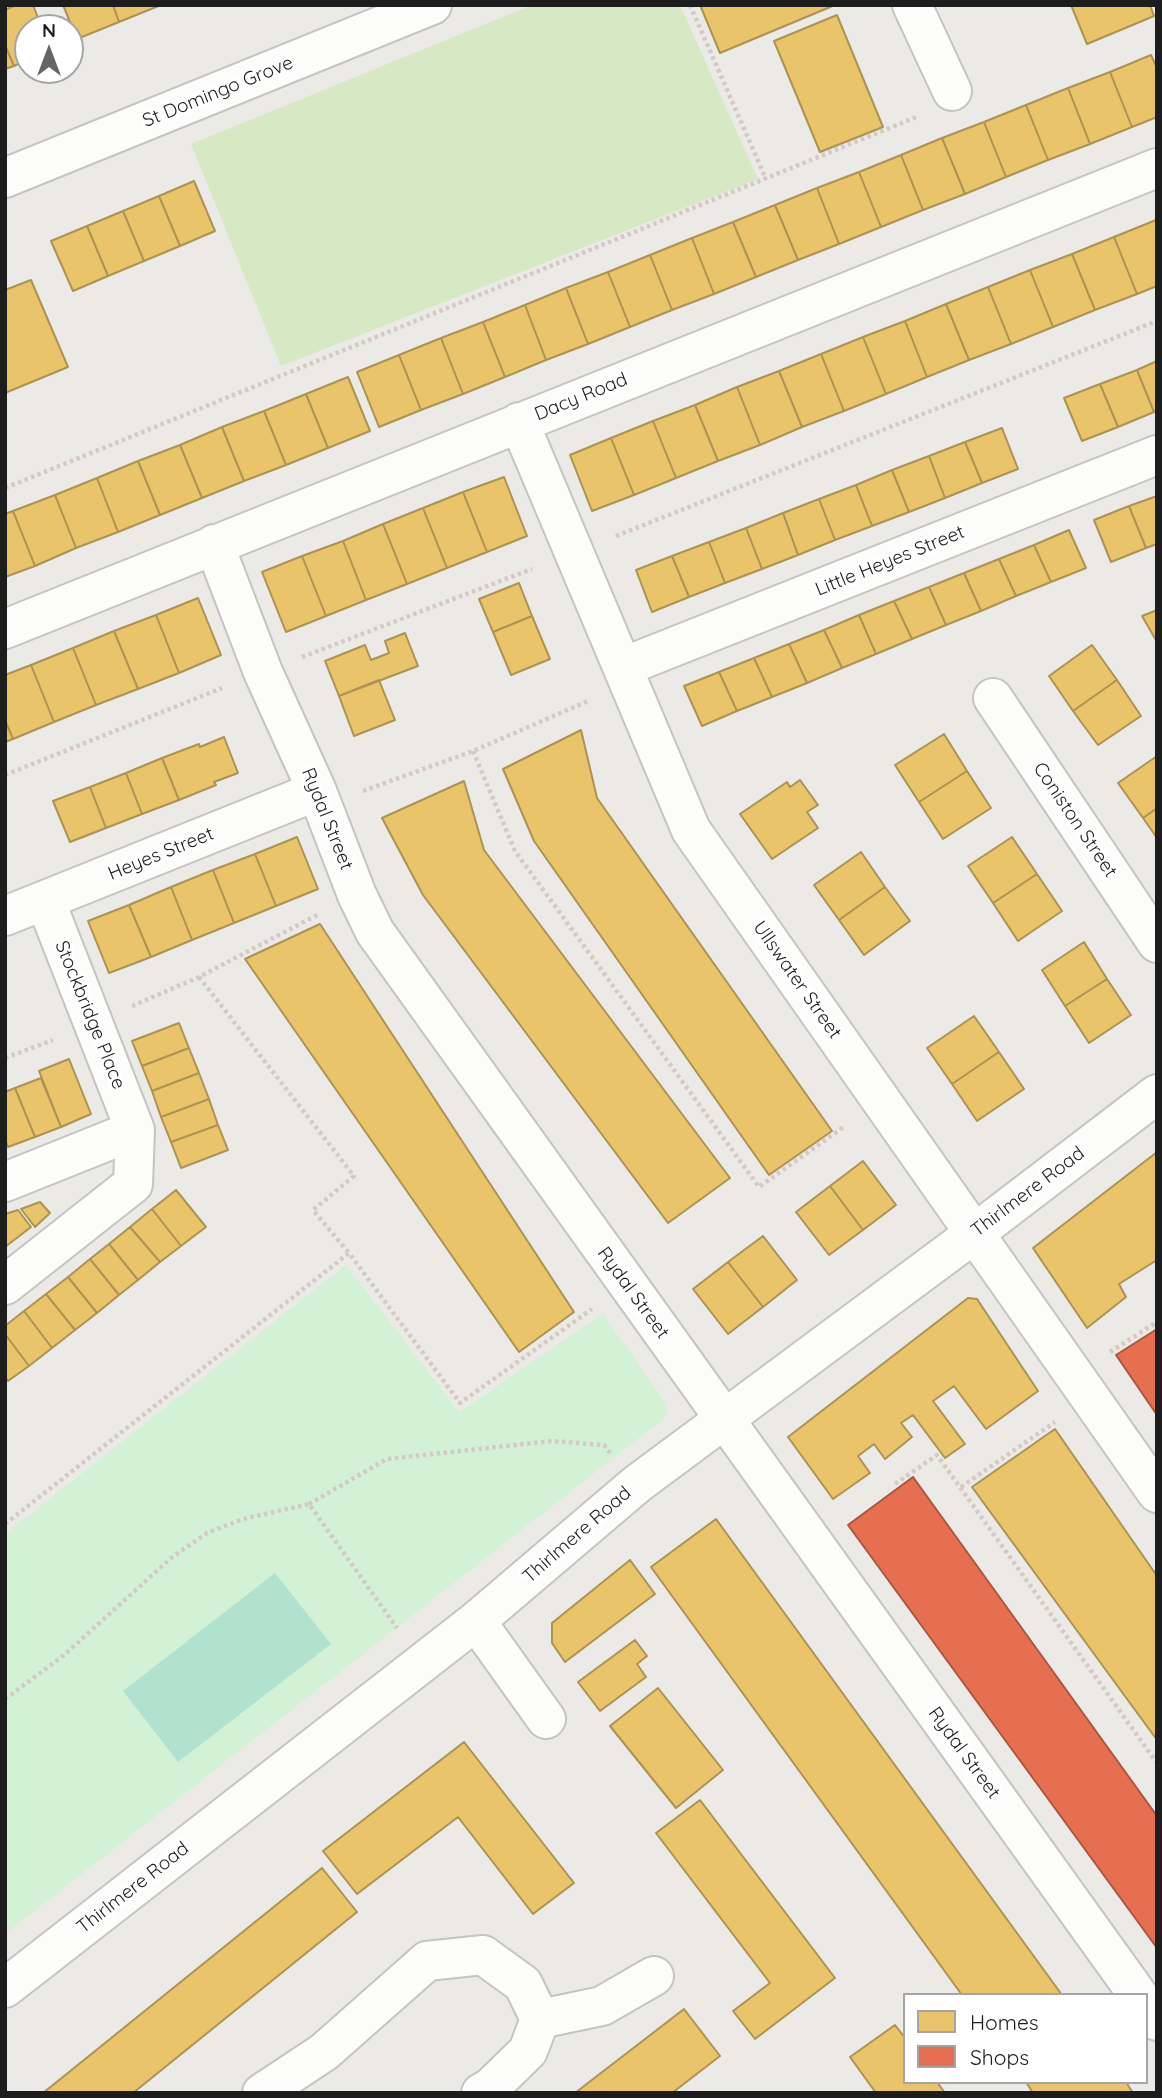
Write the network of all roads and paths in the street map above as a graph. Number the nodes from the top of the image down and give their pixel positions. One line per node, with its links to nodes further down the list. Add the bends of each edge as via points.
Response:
1 (432, 5): 6 (street, St Domingo Grove)
2 (690, 5): 7 (path)
3 (912, 5): 4 (street)
4 (941, 101): 7 (path)
5 (1157, 168): 8 (street, Dacy Road)
6 (5, 178)
7 (766, 179): 10 (path)
8 (519, 422): 11 (street, Dacy Road); 13 (street, Ullswater Street)
9 (1157, 455): 13 (street, Little Heyes Street)
10 (5, 488)
11 (214, 544): 12 (street, Dacy Road); 16 (street, Rydal Street, via 263,672)
12 (5, 629)
13 (626, 674): 15 (path, via 594,698); 25 (street, Ullswater Street, via 691,830)
14 (993, 698): 20 (street, Coniston Street)
15 (473, 751): 16 (path); 25 (path, via 515,851 759,1187)
16 (319, 798): 17 (street, Rydal Street); 18 (street, Heyes Street)
17 (358, 894): 21 (path); 30 (street, Rydal Street, via 375,932)
18 (45, 900): 19 (street, Heyes Street); 22 (street, Stockbridge Place)
19 (5, 916)
20 (1157, 943)
21 (199, 976): 22 (path); 29 (path, via 354,1176 313,1210)
22 (94, 1023): 23 (path); 26 (street, Stockbridge Place)
23 (5, 1058)
24 (1157, 1094): 28 (street, Thirlmere Road)
25 (882, 1101): 28 (street, Ullswater Street)
26 (135, 1130): 27 (street); 31 (street, via 133,1184)
27 (5, 1182)
28 (975, 1233): 33 (street, Ullswater Street); 34 (street, Thirlmere Road)
29 (349, 1253): 30 (path, via 460,1403); 40 (path)
30 (627, 1284): 34 (street, Rydal Street)
31 (5, 1285)
32 (1157, 1322): 33 (path)
33 (1082, 1386): 37 (path); 38 (street, Ullswater Street)
34 (725, 1419): 35 (street, Thirlmere Road); 48 (street, Rydal Street)
35 (637, 1483): 39 (path, via 604,1445 552,1441 387,1459); 41 (street, Thirlmere Road)
36 (895, 1484): 37 (path, via 937,1455)
37 (961, 1488): 45 (path)
38 (1157, 1493)
39 (309, 1504): 42 (path); 43 (path, via 243,1519 207,1533 171,1558 63,1656)
40 (5, 1524)
41 (477, 1621): 42 (street, Thirlmere Road); 44 (street)
42 (423, 1662): 47 (street, Thirlmere Road)
43 (5, 1699)
44 (546, 1719)
45 (1157, 1763)
46 (654, 1976): 49 (street, via 602,2006)
47 (5, 1988)
48 (1137, 1993)
49 (540, 2020): 50 (street, via 523,1984 484,1955 427,1961 324,2052); 51 (street, via 528,2051)
50 (262, 2093)
51 (481, 2093)

